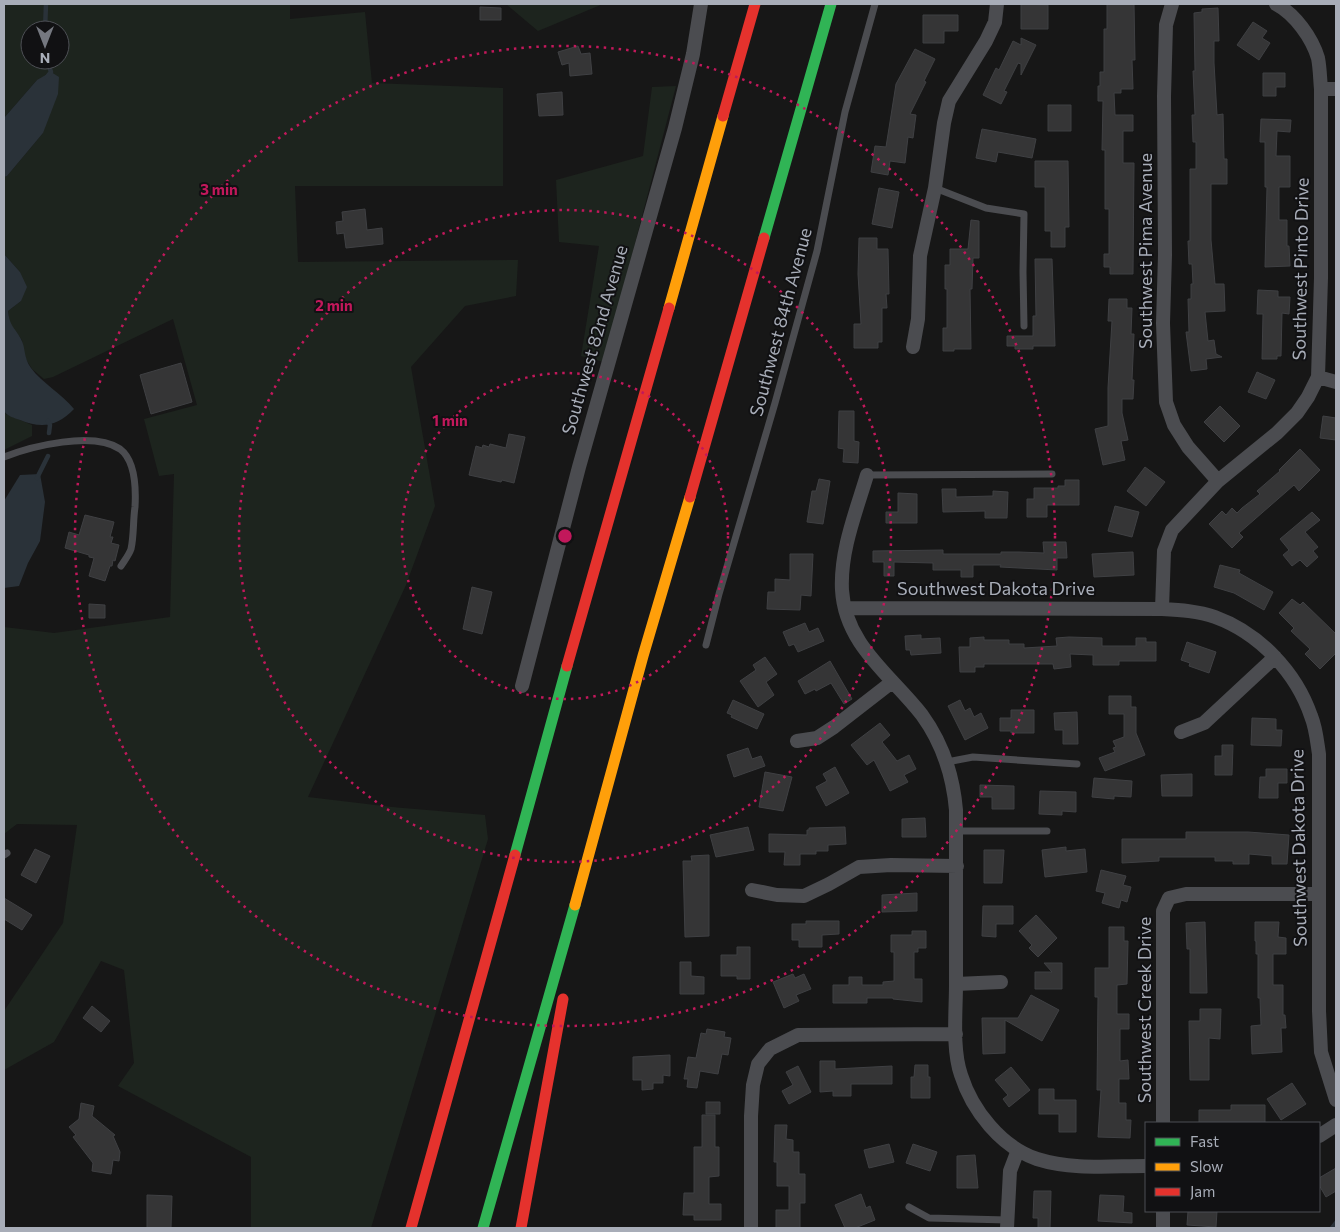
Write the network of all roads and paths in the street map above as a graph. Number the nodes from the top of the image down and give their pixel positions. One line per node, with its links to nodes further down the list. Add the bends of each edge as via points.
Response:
1 (701, 4): 25 (street, Southwest 82nd Avenue, via 693,54 674,128 579,467)
2 (755, 4): 48 (highway)
3 (831, 4): 32 (highway)
4 (875, 4): 22 (lane, Southwest 84th Avenue, via 845,112 817,251)
5 (997, 4): 10 (street, via 986,40 949,101)
6 (1172, 4): 18 (street, Southwest Pima Avenue, via 1166,25 1164,96 1166,402 1183,439)
7 (1276, 4): 8 (street, Southwest Pinto Drive, via 1296,21 1310,39 1318,59)
8 (1321, 89): 9 (street); 13 (street, Southwest Pinto Drive)
9 (1336, 89)
10 (935, 188): 11 (lane, via 986,208 1024,214); 12 (street, via 920,256 918,319)
11 (1024, 326)
12 (913, 347)
13 (1318, 376): 14 (street); 18 (street, Southwest Pinto Drive, via 1297,413 1277,434)
14 (1336, 382)
15 (4, 457): 19 (lane, via 22,449 67,441 102,442 121,450 132,466 136,480 130,550)
16 (1052, 474): 17 (lane)
17 (867, 475): 20 (street, via 844,556 842,590)
18 (1218, 481): 21 (street, Southwest Pinto Drive, via 1172,530 1164,551)
19 (121, 566)
20 (845, 608): 21 (street, Southwest Dakota Drive); 24 (street, via 856,638)
21 (1162, 608): 23 (street, Southwest Dakota Drive, via 1222,620 1258,642)
22 (706, 645)
23 (1275, 657): 26 (street, via 1204,724); 35 (street, Southwest Dakota Drive, via 1300,691 1316,732 1319,754)
24 (892, 682): 27 (street, via 817,738); 28 (street, via 922,716)
25 (522, 686)
26 (1181, 732)
27 (797, 741)
28 (947, 762): 29 (lane, via 973,756); 30 (street, via 955,790)
29 (1077, 764)
30 (956, 831): 31 (lane); 33 (street)
31 (1047, 831)
32 (590, 851): 49 (highway); 50 (highway)
33 (956, 866): 34 (street, via 859,867 804,896); 37 (street)
34 (752, 890)
35 (1319, 894): 39 (street, Southwest Dakota Drive, via 1321,1052); 40 (street, Southwest Creek Drive, via 1186,894 1169,898 1162,911)
36 (1001, 982): 37 (street)
37 (956, 984): 38 (street)
38 (956, 1034): 43 (street, via 960,1074 970,1096 999,1135); 51 (street, via 798,1034 770,1049 758,1064 753,1085)
39 (1336, 1100)
40 (1163, 1122)
41 (1336, 1125): 42 (street)
42 (1320, 1135)
43 (1018, 1150): 44 (street, via 1058,1164); 47 (street, via 1010,1171)
44 (1145, 1166)
45 (909, 1207): 47 (lane, via 929,1218)
46 (1163, 1212): 52 (street)
47 (1007, 1224)
48 (412, 1228)
49 (483, 1228)
50 (521, 1228)
51 (751, 1228)
52 (1163, 1228)

